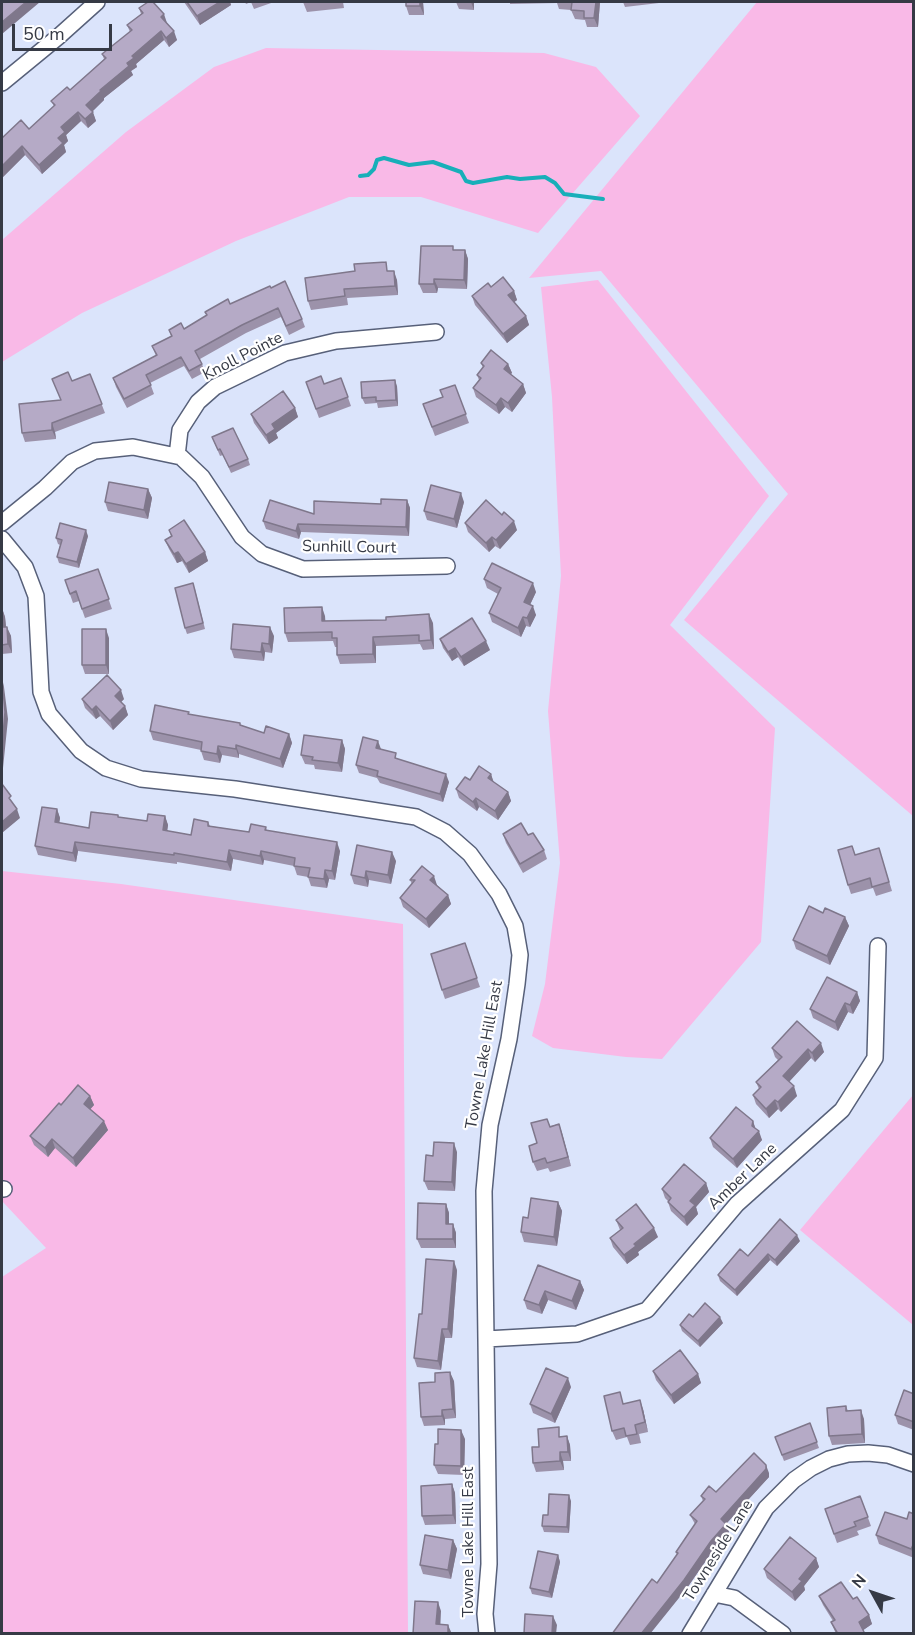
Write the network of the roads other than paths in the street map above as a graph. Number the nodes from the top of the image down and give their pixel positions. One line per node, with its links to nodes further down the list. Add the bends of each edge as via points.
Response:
1 (97, 2): 2 (street)
2 (2, 83)
3 (436, 332): 4 (street, Knoll Pointe, via 336,341 285,353 215,387 198,402 180,430)
4 (177, 456): 5 (street, Sunhill Court, via 134,447 95,451 72,462); 7 (street, Sunhill Court, via 202,477 242,537 262,554 303,569)
5 (2, 522)
6 (2, 539): 9 (street, Towne Lake Hill East, via 25,567 36,596 41,692 49,714 81,751 106,768 141,779 416,817 445,832 470,854 500,894 515,926 520,955 509,1039 489,1136 484,1191)
7 (447, 566)
8 (878, 946): 9 (street, Amber Lane, via 875,1058 842,1110 737,1204 647,1310 577,1334)
9 (486, 1339): 12 (street, Towne Lake Hill East)
10 (914, 1464): 11 (street, Towneside Lane, via 868,1453 838,1457 811,1468 766,1508)
11 (714, 1594): 13 (street, Towneside Lane); 14 (street, via 734,1598)
12 (487, 1634)
13 (690, 1634)
14 (783, 1634)

